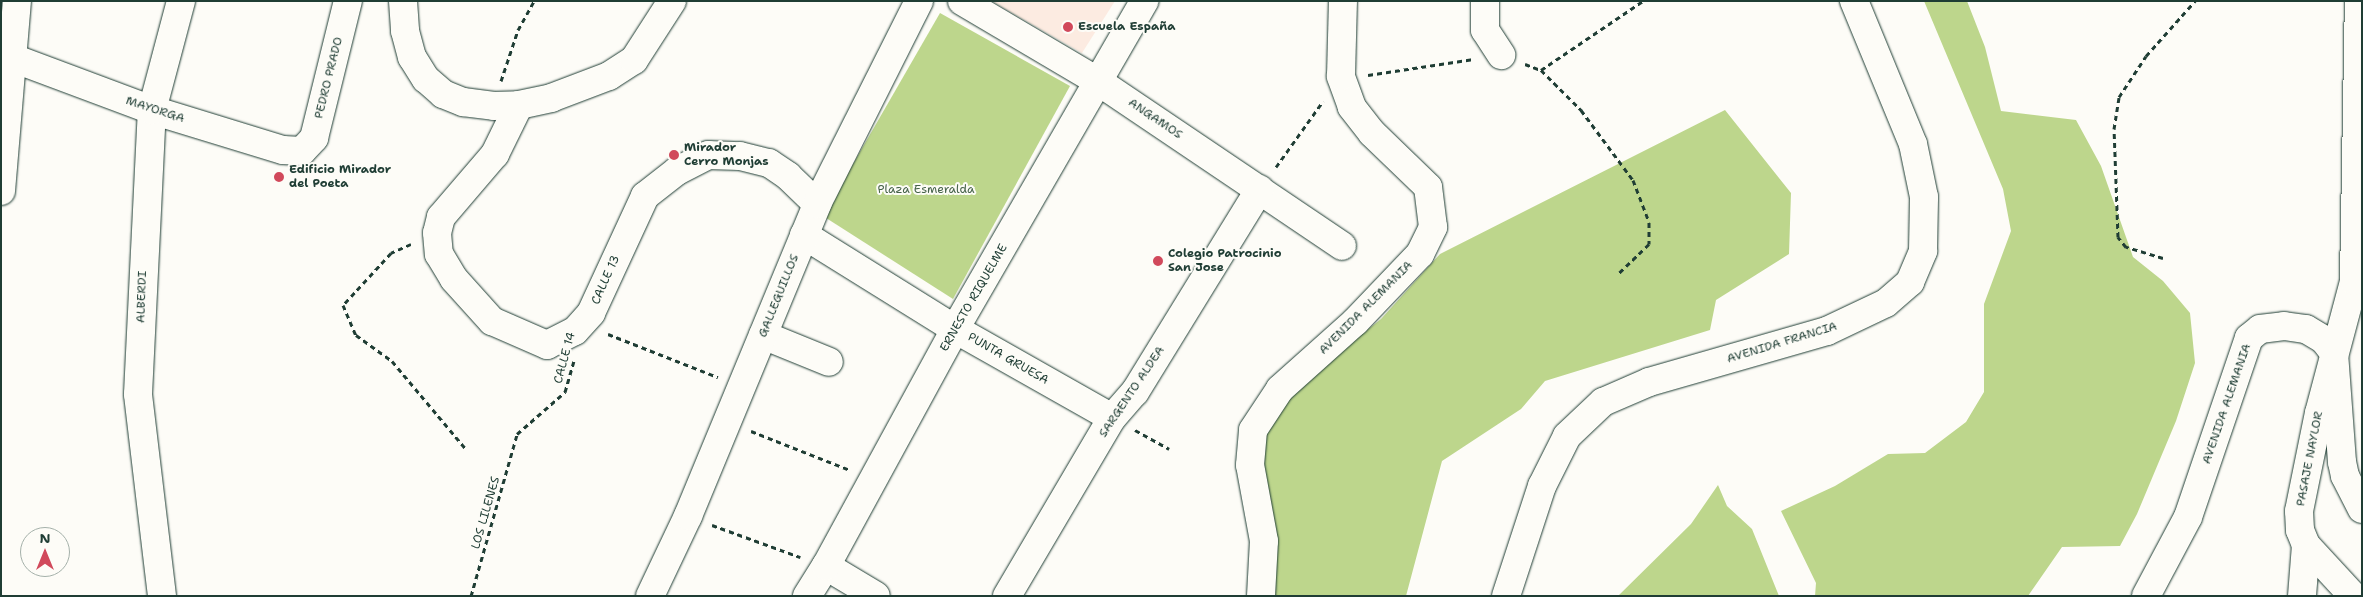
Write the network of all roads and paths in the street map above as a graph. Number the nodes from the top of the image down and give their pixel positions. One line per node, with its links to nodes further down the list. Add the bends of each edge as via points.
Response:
1 (17, 1): 17 (street)
2 (181, 1): 23 (street, ALBERDI)
3 (348, 1): 24 (street, PEDRO PRADO, via 314,138)
4 (403, 1): 21 (street, via 405,31 412,57 426,78 443,94 463,102)
5 (534, 1): 21 (path, via 518,30)
6 (672, 1): 21 (street, via 634,60 582,88)
7 (919, 1): 27 (street, GALLEGUILLOS)
8 (962, 1): 20 (street, ANGAMOS)
9 (1144, 1): 20 (street, ERNESTO RIQUELME)
10 (1343, 1): 19 (street, AVENIDA ALEMANIA)
11 (1485, 1): 16 (street, via 1486,30)
12 (1643, 1): 18 (path)
13 (1854, 1): 57 (street, AVENIDA FRANCIA, via 1913,144 1924,197 1923,251 1910,282 1886,303 1827,331 1649,382 1603,402 1567,436 1542,486)
14 (2195, 1): 31 (path, via 2146,56 2119,97 2114,129 2118,236 2126,247)
15 (2359, 1): 33 (street, PASAJE NAYLOR)
16 (1501, 55): 18 (path); 19 (path, via 1387,74)
17 (10, 57): 22 (street); 23 (street, MAYORGA)
18 (1541, 70): 32 (path, via 1581,110 1634,180 1649,222 1649,244)
19 (1341, 76): 25 (path); 56 (street, AVENIDA ALEMANIA, via 1352,107 1362,120 1428,187 1433,227 1420,254 1354,322 1280,389 1253,430 1250,465 1264,541)
20 (1099, 82): 25 (street, ANGAMOS); 35 (street, ERNESTO RIQUELME)
21 (507, 105): 28 (street, via 495,154 454,198 441,217)
22 (4, 110): 26 (street)
23 (152, 110): 24 (street, MAYORGA, via 283,150); 50 (street, ALBERDI, via 138,394)
24 (302, 151)
25 (1260, 189): 30 (street, ANGAMOS); 40 (street, SARGENTO ALDEA, via 1135,392)
26 (1, 191)
27 (817, 204): 29 (street, GALLEGUILLOS); 34 (street, CALLE 13, via 769,163 740,156 708,156 677,171 646,196)
28 (437, 233): 34 (street, CALLE 13, via 439,254 454,279 492,321 547,345); 43 (path, via 391,253 343,305 356,335 392,361)
29 (804, 235): 35 (street, PUNTA GRUESA); 36 (street, GALLEGUILLOS)
30 (1342, 246)
31 (2163, 258)
32 (1619, 273)
33 (2358, 279): 37 (street, PASAJE NAYLOR)
34 (583, 324): 39 (path); 42 (path, CALLE 14, via 565,392)
35 (955, 329): 40 (street, PUNTA GRUESA); 45 (street, ERNESTO RIQUELME)
36 (763, 334): 38 (street); 39 (street, GALLEGUILLOS)
37 (2334, 353): 46 (street, via 2342,462 2347,481); 48 (street, PASAJE NAYLOR, via 2299,511 2300,530); 58 (street, AVENIDA ALEMANIA, via 2324,340 2306,329 2272,326 2260,329 2249,338 2188,517)
38 (829, 362)
39 (742, 386): 41 (street, GALLEGUILLOS)
40 (1112, 418): 44 (path); 55 (street, SARGENTO ALDEA)
41 (727, 421): 45 (path); 47 (street, GALLEGUILLOS)
42 (517, 434): 51 (path, LOS LILENES)
43 (465, 448)
44 (1169, 449)
45 (872, 478): 49 (street, ERNESTO RIQUELME)
46 (2362, 509)
47 (688, 516): 49 (path); 52 (street, GALLEGUILLOS)
48 (2306, 544): 59 (street, PASAJE NAYLOR); 60 (street)
49 (826, 566): 53 (street, ERNESTO RIQUELME); 54 (street)
50 (162, 596)
51 (472, 596)
52 (650, 596)
53 (807, 596)
54 (876, 596)
55 (1007, 596)
56 (1261, 596)
57 (1506, 596)
58 (2146, 596)
59 (2302, 596)
60 (2353, 596)

